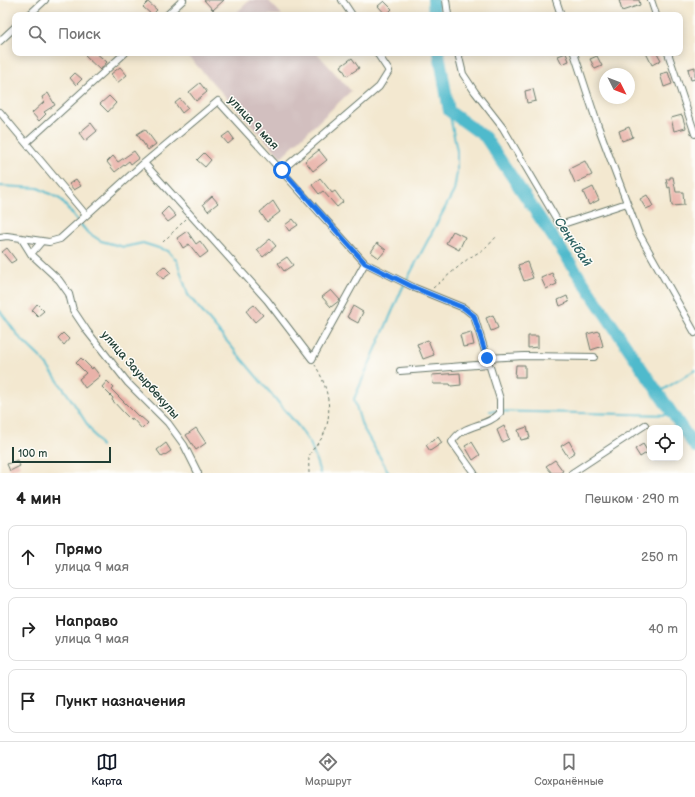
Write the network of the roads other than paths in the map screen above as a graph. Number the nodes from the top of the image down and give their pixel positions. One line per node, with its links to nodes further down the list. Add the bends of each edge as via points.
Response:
1 (45, 0): 7 (street)
2 (183, 0): 8 (street)
3 (342, 0): 9 (street)
4 (446, 0): 10 (street)
5 (556, 0): 11 (street)
6 (651, 0): 12 (street)
7 (32, 12)
8 (170, 12)
9 (350, 12)
10 (448, 12)
11 (560, 12)
12 (655, 12)
13 (12, 30): 14 (street)
14 (0, 41)
15 (122, 56): 22 (street)
16 (379, 56): 24 (street, via 389,71 379,86)
17 (459, 56): 25 (street, via 463,74 503,128 560,225)
18 (575, 56): 25 (street)
19 (669, 56): 21 (street)
20 (0, 112): 22 (street)
21 (695, 134)
22 (26, 143): 26 (street)
23 (144, 163): 24 (street, улица 9 мая, via 218,101); 26 (street); 31 (street, via 267,300 312,359)
24 (282, 170): 31 (street, улица 9 мая)
25 (627, 203): 32 (street, via 638,232)
26 (86, 215): 29 (street, via 60,239)
27 (0, 237): 28 (street)
28 (21, 238): 29 (street); 30 (street, улица Зауырбекулы)
29 (42, 241): 30 (street)
30 (31, 254): 37 (street, улица Зауырбекулы, via 59,280 69,294 73,310 87,331 128,383 168,423 184,445)
31 (365, 263): 34 (street, улица 9 мая, via 415,288 464,308 474,316)
32 (695, 333)
33 (594, 357): 34 (street, via 524,356)
34 (488, 361): 35 (street); 38 (street, улица 9 мая, via 500,398 500,413 495,419 456,435 452,442)
35 (400, 371)
36 (645, 425): 39 (street)
37 (198, 473)
38 (474, 473)
39 (572, 473)

